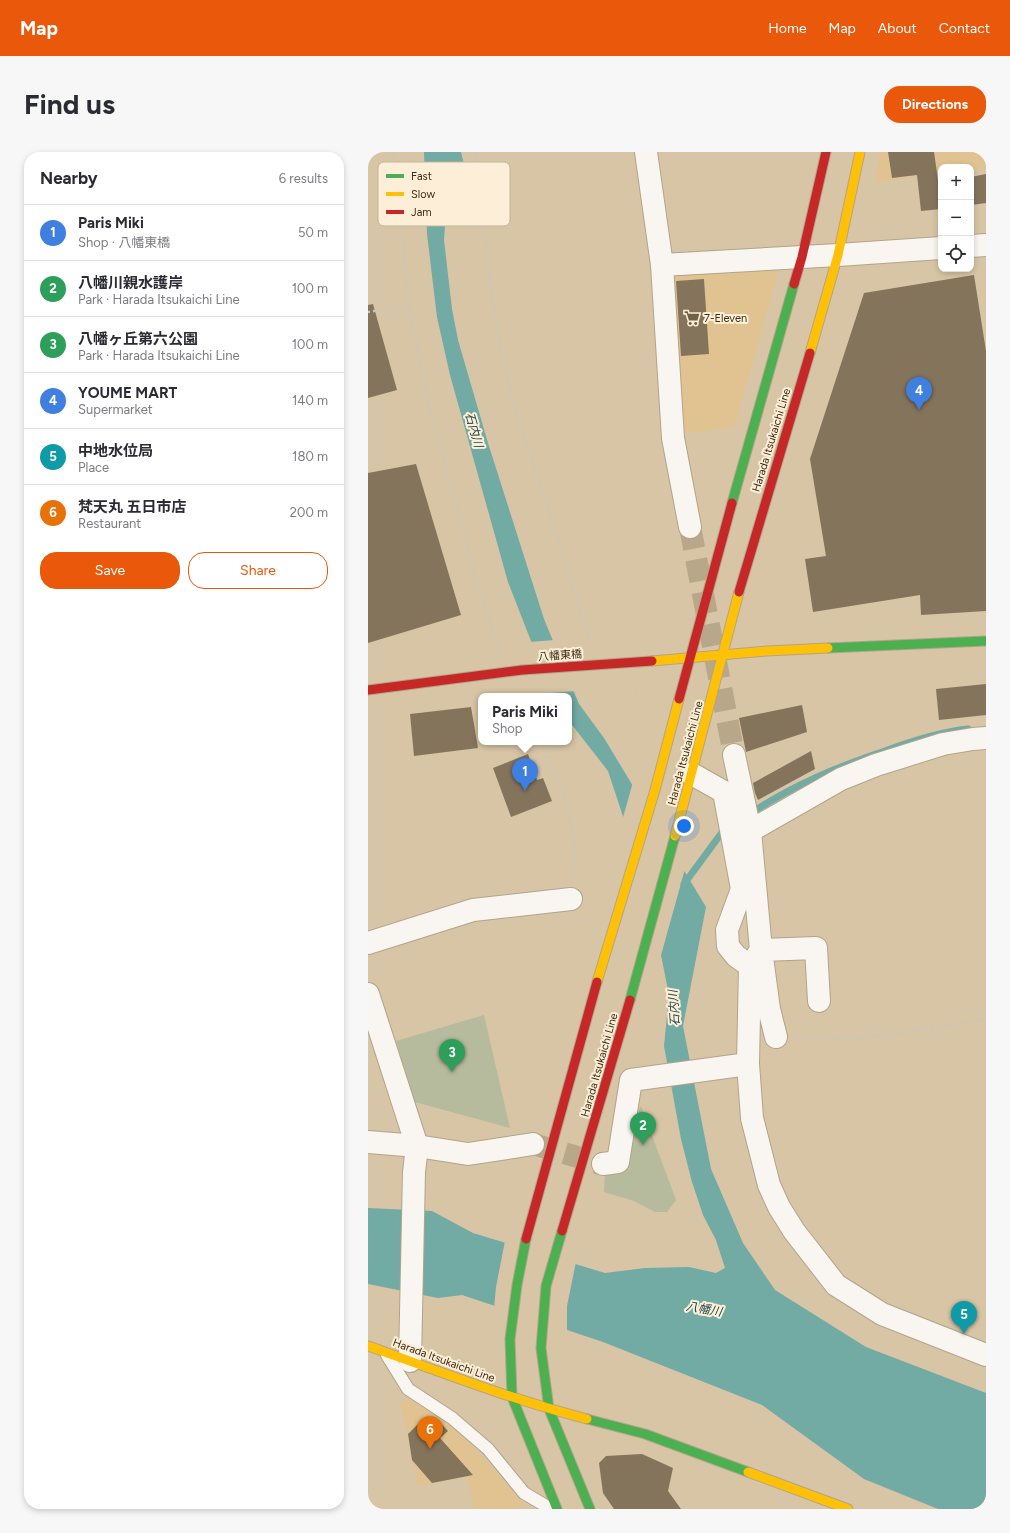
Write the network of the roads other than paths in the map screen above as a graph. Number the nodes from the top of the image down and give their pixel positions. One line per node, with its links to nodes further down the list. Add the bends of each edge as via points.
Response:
1 (646, 152): 9 (street)
2 (826, 152): 8 (main road, Harada Itsukaichi Line)
3 (860, 152): 7 (main road, Harada Itsukaichi Line)
4 (986, 245): 5 (street)
5 (974, 246)
6 (938, 248): 7 (street)
7 (838, 255): 8 (street); 12 (main road, Harada Itsukaichi Line, via 738,593)
8 (802, 257): 9 (street); 13 (main road, Harada Itsukaichi Line, via 741,469)
9 (662, 265): 10 (street, via 673,438)
10 (690, 527)
11 (986, 641): 12 (main road, 八幡東橋)
12 (723, 654): 13 (main road, 八幡東橋); 17 (main road, Harada Itsukaichi Line)
13 (691, 657): 14 (main road, 八幡東橋, via 507,671); 34 (main road, Harada Itsukaichi Line, via 656,790 606,948 527,1234 517,1285 510,1348)
14 (368, 690)
15 (986, 738): 18 (street, via 943,744 876,765)
16 (734, 755): 18 (street)
17 (692, 774): 18 (street, via 724,792); 35 (main road, Harada Itsukaichi Line, via 623,1025 546,1286 541,1348)
18 (740, 823): 21 (street); 21 (street, via 742,889 727,930 728,946 736,956)
19 (571, 899): 20 (street, via 473,910)
20 (368, 943)
21 (756, 958): 23 (street, via 816,948); 24 (street); 25 (street)
22 (368, 994): 28 (street)
23 (819, 1001)
24 (776, 1036)
25 (739, 1065): 29 (street, via 631,1080 618,1162); 33 (street, via 769,1185 794,1231 836,1285 882,1314)
26 (368, 1142): 28 (street)
27 (533, 1144): 28 (street, via 468,1154)
28 (417, 1146): 32 (street, via 414,1172)
29 (603, 1164)
30 (368, 1346): 31 (main road, Harada Itsukaichi Line)
31 (385, 1352): 32 (main road, Harada Itsukaichi Line); 37 (lane, via 408,1388 452,1418 488,1449 524,1493)
32 (411, 1352): 34 (main road, Harada Itsukaichi Line)
33 (986, 1355)
34 (512, 1397): 35 (main road, Harada Itsukaichi Line); 38 (main road, Harada Itsukaichi Line)
35 (549, 1409): 36 (main road, via 645,1434); 39 (main road, Harada Itsukaichi Line)
36 (814, 1502): 40 (main road)
37 (551, 1509)
38 (558, 1509)
39 (590, 1509)
40 (848, 1509)

